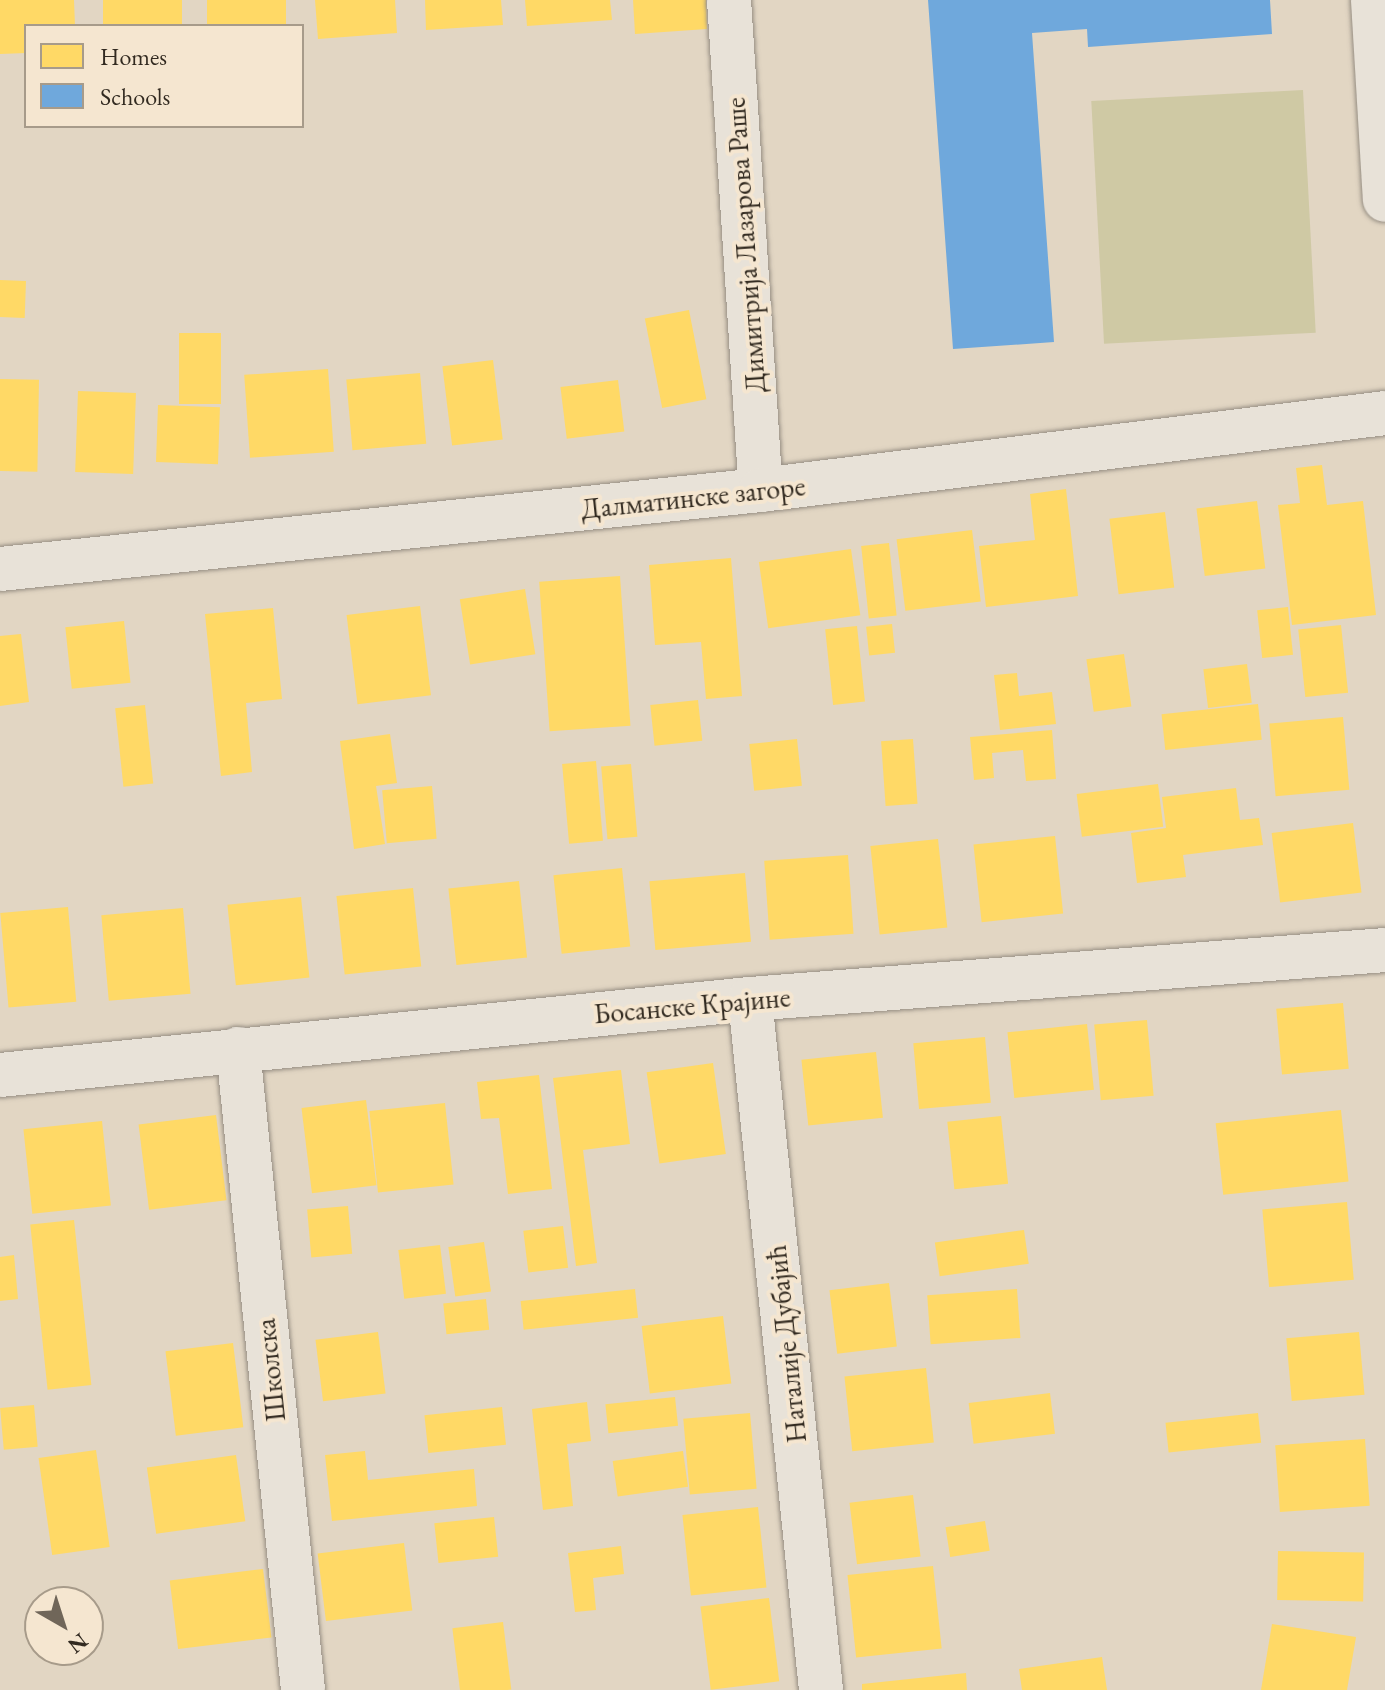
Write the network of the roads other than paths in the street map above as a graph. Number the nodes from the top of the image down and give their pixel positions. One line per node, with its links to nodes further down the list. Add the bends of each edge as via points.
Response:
1 (729, 0): 5 (street, Димитрија Лазарова Раше)
2 (1373, 0): 3 (street)
3 (1385, 200)
4 (1385, 413): 5 (street, Далматинске загоре)
5 (761, 490): 6 (street, Далматинске загоре)
6 (0, 569)
7 (1385, 950): 8 (street, Босанске Крајине)
8 (750, 999): 9 (street, Босанске Крајине); 12 (street, Наталије Дубајић)
9 (238, 1049): 10 (street, Босанске Крајине); 11 (street, Школска)
10 (0, 1075)
11 (303, 1690)
12 (821, 1690)

